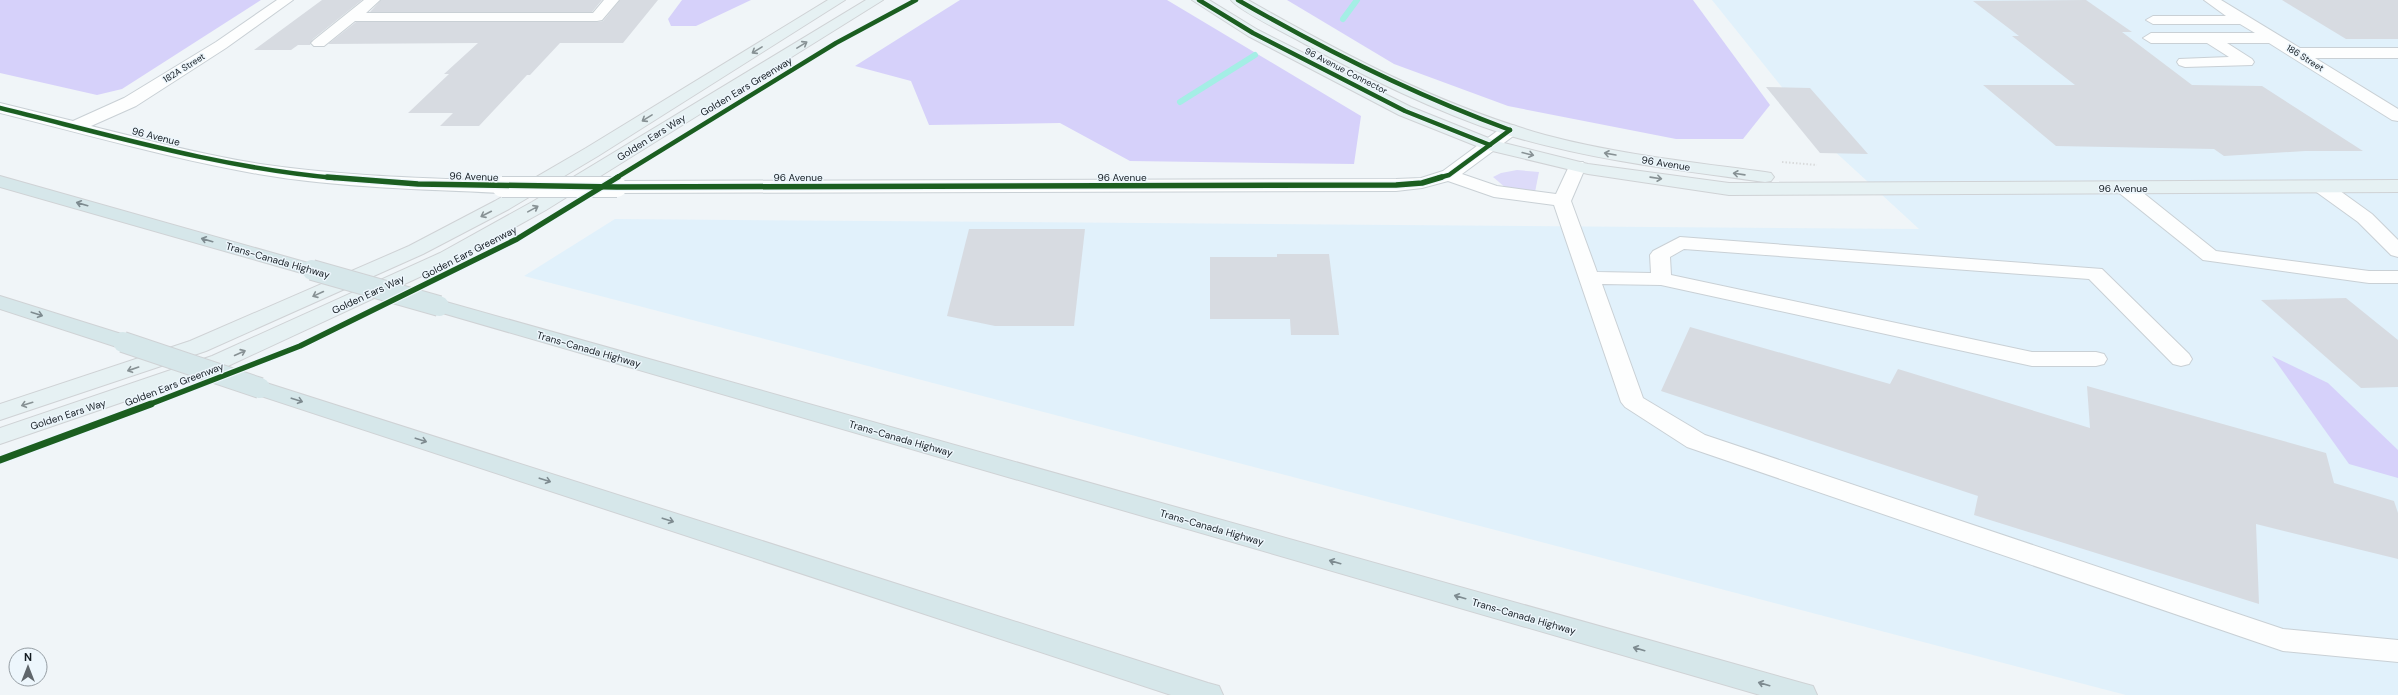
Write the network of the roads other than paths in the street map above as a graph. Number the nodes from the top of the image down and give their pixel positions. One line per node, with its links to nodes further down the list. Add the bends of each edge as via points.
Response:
1 (286, 0): 23 (street, 182A Street, via 221,45 130,102)
2 (373, 0): 10 (street)
3 (612, 0): 11 (street, via 597,17)
4 (838, 0): 41 (main road, Golden Ears Way, one-way to 41, via 554,175 416,250 198,346)
5 (876, 0): 42 (main road, Golden Ears Way, one-way to 5, via 220,361 447,257 539,206)
6 (1199, 0): 25 (main road, 96 Avenue Connector, via 1253,33 1404,111)
7 (1238, 0): 24 (main road, 96 Avenue Connector, via 1281,26 1400,87 1457,112)
8 (2211, 0): 13 (street, 186 Street)
9 (486, 4): 11 (street)
10 (351, 17): 11 (street); 17 (street)
11 (472, 17)
12 (2153, 20): 13 (street)
13 (2244, 20): 16 (street, 186 Street)
14 (2151, 38): 15 (street)
15 (2210, 38): 16 (street); 20 (street, via 2246,62)
16 (2273, 38): 18 (street, 186 Street)
17 (319, 43)
18 (2297, 53): 19 (street); 22 (street, 186 Street)
19 (2398, 53)
20 (2185, 62)
21 (0, 108): 23 (street, 96 Avenue)
22 (2398, 116)
23 (76, 126): 27 (street, 96 Avenue, bridge, via 194,156 259,168 332,178 502,187 1366,186 1422,183)
24 (1510, 130): 25 (street, 96 Avenue); 31 (main road, 96 Avenue, one-way to 24, via 1648,161)
25 (1490, 145): 26 (main road, 96 Avenue, one-way to 26); 27 (street, 96 Avenue)
26 (1577, 166): 31 (main road, 96 Avenue, one-way to 31, via 1729,189); 33 (street)
27 (1449, 175): 33 (street, via 1494,191)
28 (0, 181): 45 (highway, Trans-Canada Highway, one-way to 28, bridge)
29 (2398, 186): 30 (main road, 96 Avenue)
30 (2322, 187): 32 (main road, 96 Avenue); 34 (street, via 2365,218)
31 (1848, 188): 32 (main road, 96 Avenue)
32 (2125, 188): 35 (street, via 2210,256 2369,277)
33 (1562, 201): 36 (street)
34 (2398, 251)
35 (2398, 277)
36 (1589, 278): 37 (street); 43 (street, via 1633,402 1696,441 2283,640)
37 (1661, 279): 39 (street, via 2032,359); 40 (street, via 1660,255 1680,243 2096,273)
38 (0, 302): 44 (highway, one-way to 44, bridge)
39 (2096, 359)
40 (2181, 359)
41 (0, 412)
42 (0, 436)
43 (2398, 651)
44 (1208, 695)
45 (1802, 695)

